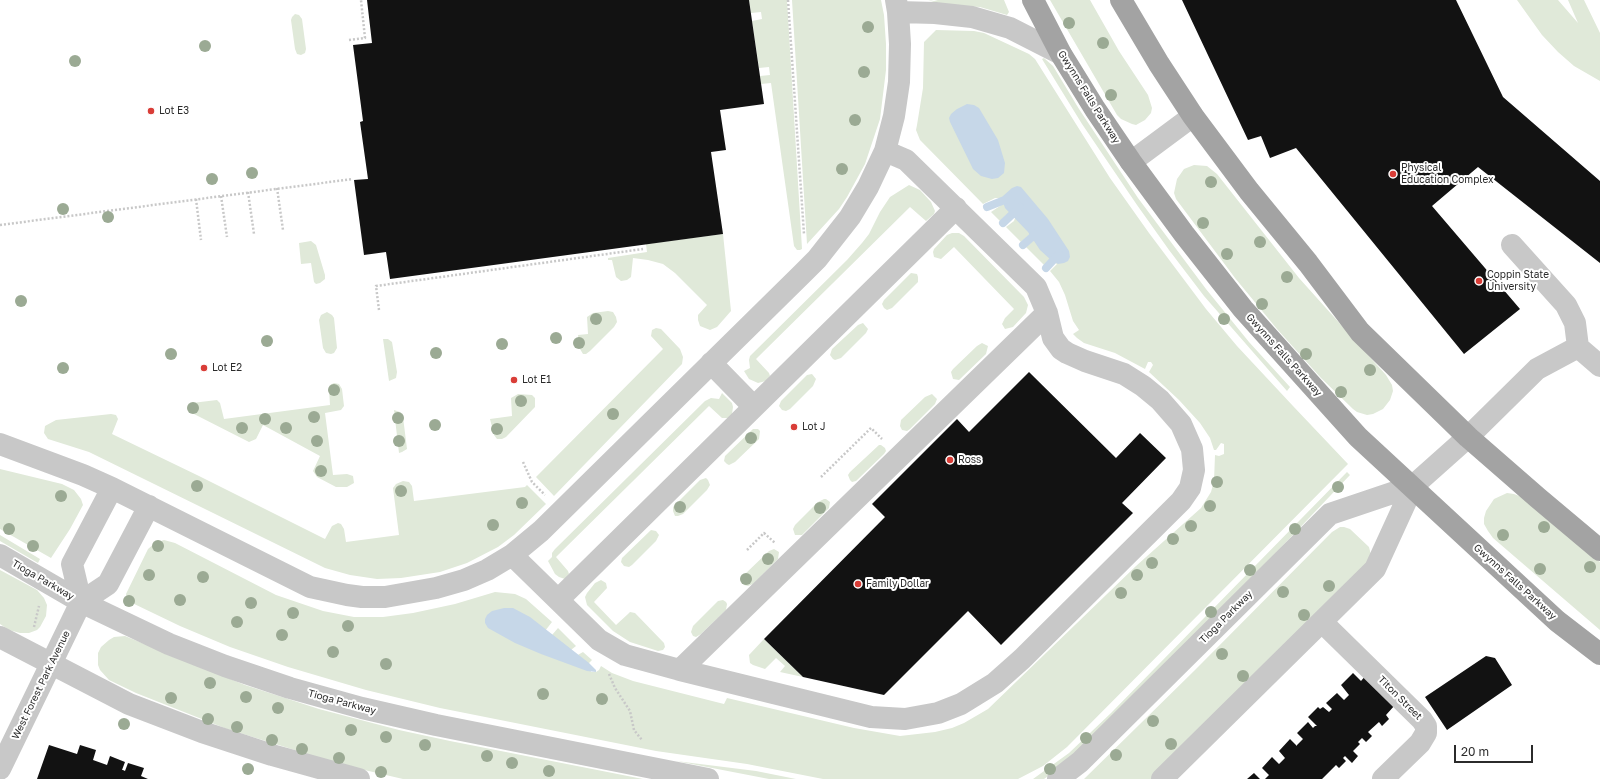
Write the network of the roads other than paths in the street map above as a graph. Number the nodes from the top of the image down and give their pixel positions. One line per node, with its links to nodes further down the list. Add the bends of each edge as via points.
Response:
1 (1033, 0): 4 (main road, Gwynns Falls Parkway)
2 (1120, 0): 5 (main road)
3 (897, 6): 4 (street, via 972,17 1010,28); 6 (street, via 899,82)
4 (1061, 54): 7 (main road, Gwynns Falls Parkway)
5 (1193, 116): 7 (street); 15 (main road, via 1360,332)
6 (885, 151): 8 (street, via 906,160); 12 (street, via 868,187 833,240)
7 (1130, 162): 17 (main road, Gwynns Falls Parkway, via 1243,309 1358,437)
8 (956, 208): 10 (street, via 1036,288); 14 (street)
9 (1512, 245): 11 (street, via 1566,305 1575,323)
10 (1047, 313): 29 (street); 29 (street, via 1053,338 1061,349 1068,354 1124,374 1160,400 1181,424 1192,449 1194,470 1190,488 1181,501 1022,659 995,683 961,704 938,713 905,719 871,717)
11 (1578, 347): 13 (street); 15 (street, Tioga Parkway, via 1537,369)
12 (711, 363): 14 (street); 22 (street, via 541,530)
13 (1600, 366)
14 (754, 407): 23 (street)
15 (1468, 437): 17 (street, Tioga Parkway); 20 (main road)
16 (0, 444): 18 (street)
17 (1413, 486): 25 (street, Tioga Parkway, via 1375,569); 27 (main road, Gwynns Falls Parkway, via 1552,616); 33 (street, Tioga Parkway, via 1330,514 1080,762)
18 (112, 488): 19 (street); 24 (street, via 72,564)
19 (149, 506): 22 (street, via 310,586 347,595 385,596 436,588 464,580); 24 (street, via 108,584)
20 (1600, 550)
21 (0, 555): 24 (street, Tioga Parkway)
22 (512, 555): 23 (street)
23 (559, 599): 29 (street, via 599,640 612,648 625,655)
24 (82, 602): 28 (street, West Forest Park Avenue); 32 (street, Tioga Parkway, via 169,644 290,688 436,725)
25 (1322, 622): 34 (street, Tioga Parkway); 35 (street, Titon Street, via 1426,726 1426,733 1420,743)
26 (0, 637): 28 (street)
27 (1600, 654)
28 (51, 663): 30 (street, West Forest Park Avenue); 31 (street, via 129,704 202,732 272,756)
29 (680, 670)
30 (0, 769)
31 (360, 779)
32 (708, 779)
33 (1058, 779)
34 (1162, 779)
35 (1383, 779)

